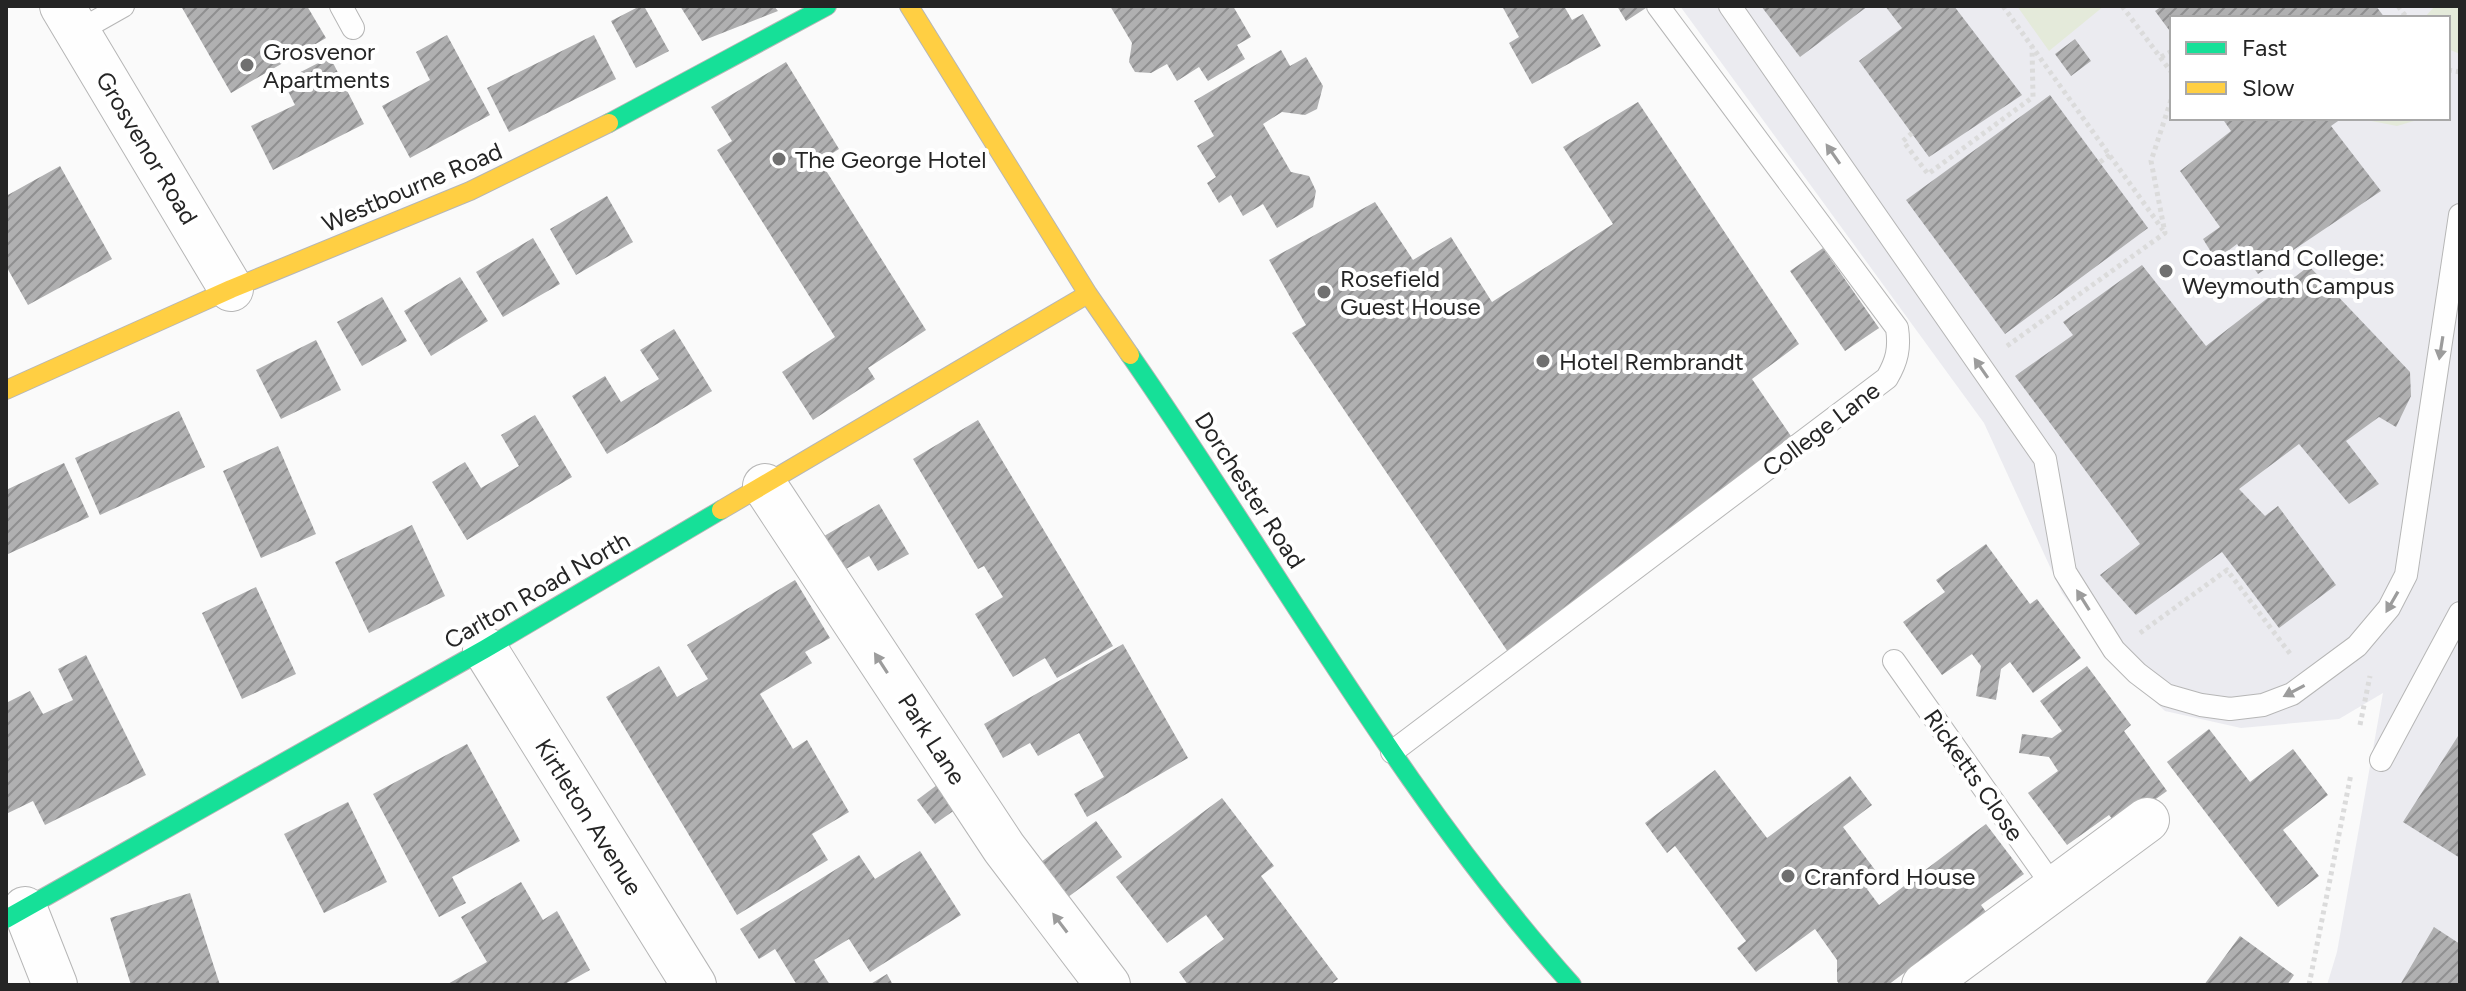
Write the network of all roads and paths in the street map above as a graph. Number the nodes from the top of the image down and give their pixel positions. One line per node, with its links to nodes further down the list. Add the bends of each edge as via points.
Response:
1 (123, 6): 9 (lane)
2 (341, 6): 10 (lane)
3 (827, 6): 21 (street, Westbourne Road, via 645,105 470,191)
4 (909, 6): 22 (street, Dorchester Road)
5 (1658, 6): 29 (lane, College Lane, via 1897,328 1896,363 1887,378)
6 (1730, 6): 19 (lane, one-way to 6, via 2406,575 2389,608 2357,646 2292,694 2230,709 2166,695 2114,650 2065,572 2045,459)
7 (2003, 6): 11 (path)
8 (2122, 6): 13 (path)
9 (70, 19): 21 (street, Grosvenor Road)
10 (353, 28)
11 (2032, 46): 16 (path, via 2033,97 1928,174 1903,141); 17 (path)
12 (2170, 52): 13 (path)
13 (2161, 57): 14 (path)
14 (2170, 70)
15 (2170, 103): 20 (path, via 2151,161)
16 (1912, 133)
17 (2111, 154): 18 (path); 20 (path)
18 (2100, 162)
19 (2460, 215)
20 (2165, 233): 23 (path)
21 (231, 289): 24 (street, Westbourne Road)
22 (1088, 294): 25 (street, Carlton Road North); 29 (street, Dorchester Road)
23 (2004, 348)
24 (6, 390)
25 (765, 486): 27 (street, Carlton Road North); 36 (street, Park Lane, one-way to 25, via 1004,848)
26 (2460, 613): 30 (lane)
27 (485, 649): 33 (street, Carlton Road North); 35 (street, Kirtleton Avenue)
28 (1894, 661): 32 (lane, Ricketts Close)
29 (1392, 752): 37 (street, Dorchester Road)
30 (2381, 760)
31 (2147, 820): 32 (street)
32 (2055, 889): 38 (street)
33 (15, 914): 34 (street)
34 (55, 985)
35 (694, 985)
36 (1108, 985)
37 (1572, 985)
38 (1924, 985)

